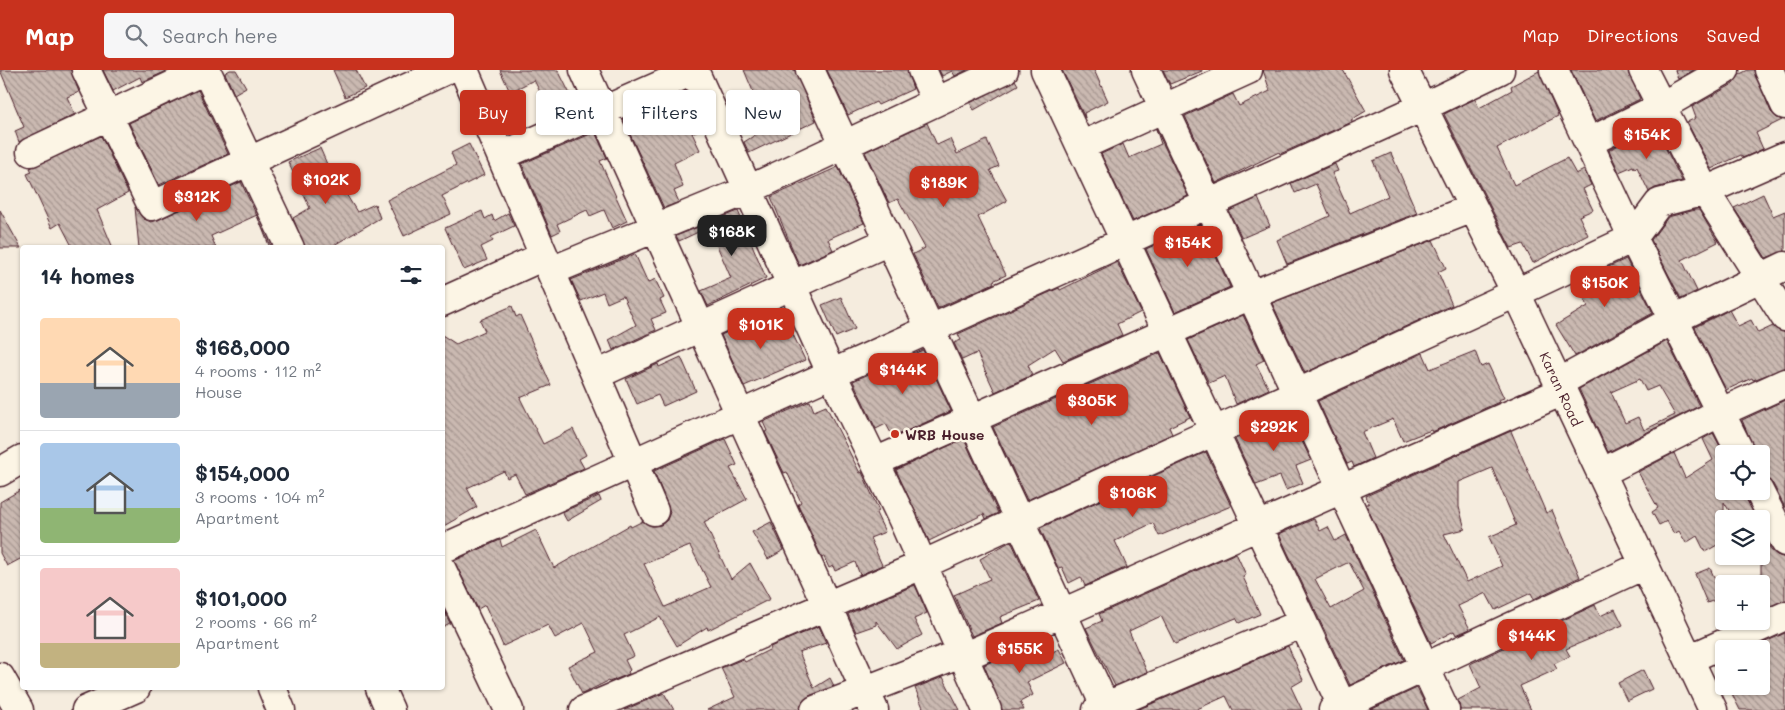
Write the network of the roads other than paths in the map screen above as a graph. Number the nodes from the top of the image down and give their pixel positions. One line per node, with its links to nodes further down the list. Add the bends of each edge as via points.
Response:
1 (86, 70): 26 (street)
2 (205, 70): 26 (street); 35 (street)
3 (446, 70): 35 (street)
4 (464, 70): 33 (street)
5 (584, 70): 19 (street)
6 (694, 70): 23 (street); 36 (street)
7 (810, 70): 30 (street)
8 (922, 70): 20 (street)
9 (1004, 70): 20 (street)
10 (1046, 70): 31 (street)
11 (1146, 70): 25 (street)
12 (1248, 70): 25 (street)
13 (1404, 70): 24 (street, Karan Road)
14 (1500, 70): 24 (street)
15 (1554, 70): 29 (street)
16 (1643, 70): 22 (street)
17 (1725, 70): 22 (street)
18 (1769, 70): 21 (street)
19 (594, 90)
20 (936, 101): 30 (street)
21 (1785, 104)
22 (1662, 106): 29 (street); 37 (street)
23 (613, 107)
24 (1423, 107): 38 (street); 39 (street, Karan Road)
25 (1164, 108): 31 (street); 38 (street)
26 (108, 116): 32 (street); 35 (street, via 152,206)
27 (613, 131): 40 (street)
28 (549, 135): 33 (street)
29 (1589, 142): 41 (street)
30 (845, 145): 36 (street); 42 (street)
31 (1081, 146): 43 (street)
32 (31, 152)
33 (501, 156): 45 (street)
34 (1785, 156): 37 (street)
35 (250, 162): 44 (street)
36 (748, 190): 40 (street); 48 (street)
37 (1705, 191): 41 (street, via 1658,203); 47 (street)
38 (1208, 204): 43 (street); 50 (street)
39 (1473, 208): 49 (street, Karan Road); 50 (street)
40 (656, 228): 45 (street); 54 (street)
41 (1633, 238): 49 (street); 53 (street)
42 (890, 241): 48 (street); 55 (street)
43 (1125, 241): 55 (street); 56 (street)
44 (289, 245)
45 (548, 263): 51 (street); 58 (street)
46 (1785, 266): 47 (street)
47 (1761, 278): 52 (street); 53 (street)
48 (792, 286): 54 (street); 57 (street)
49 (1516, 293): 60 (street, Karan Road); 61 (street)
50 (1251, 295): 56 (street); 61 (street)
51 (445, 301)
52 (1785, 317)
53 (1675, 319): 60 (street); 62 (street)
54 (701, 327): 58 (street); 63 (street)
55 (930, 329): 57 (street); 64 (street)
56 (1167, 332): 64 (street); 65 (street)
57 (832, 373): 63 (street); 68 (street)
58 (596, 375): 69 (street)
59 (1785, 383): 62 (street)
60 (1561, 387): 71 (street, Karan Road); 72 (street)
61 (1296, 393): 65 (street); 72 (street)
62 (1720, 412): 66 (street); 71 (street)
63 (741, 414): 69 (street); 82 (street)
64 (972, 419): 68 (street); 75 (street)
65 (1214, 431): 75 (street); 76 (street)
66 (1736, 445)
67 (20, 460): 70 (street)
68 (875, 462): 79 (street)
69 (634, 463): 74 (street); 78 (street)
70 (0, 472)
71 (1601, 473): 80 (street, Karan Road)
72 (1342, 490): 76 (street); 88 (street)
73 (1770, 494): 77 (street)
74 (654, 511)
75 (1019, 520): 79 (street); 83 (street)
76 (1258, 527): 83 (street); 85 (street)
77 (1785, 542)
78 (445, 548)
79 (922, 565): 82 (street); 86 (street)
80 (1644, 565): 87 (street, Karan Road); 88 (street)
81 (445, 576): 100 (street)
82 (827, 605): 93 (street); 101 (street)
83 (1062, 614): 86 (street); 94 (street)
84 (1785, 616): 87 (street)
85 (1303, 623): 94 (street); 95 (street)
86 (962, 655): 93 (street); 103 (street)
87 (1689, 659): 105 (street, Karan Road)
88 (1424, 667): 95 (street); 104 (street)
89 (0, 677): 96 (street)
90 (131, 690): 97 (street)
91 (273, 690): 98 (street)
92 (381, 690): 99 (street)
93 (870, 700): 102 (street)
94 (1103, 709)
95 (1339, 709)
96 (18, 710)
97 (86, 710)
98 (281, 710)
99 (390, 710)
100 (509, 710)
101 (584, 710)
102 (815, 710)
103 (987, 710)
104 (1444, 710)
105 (1713, 710)

